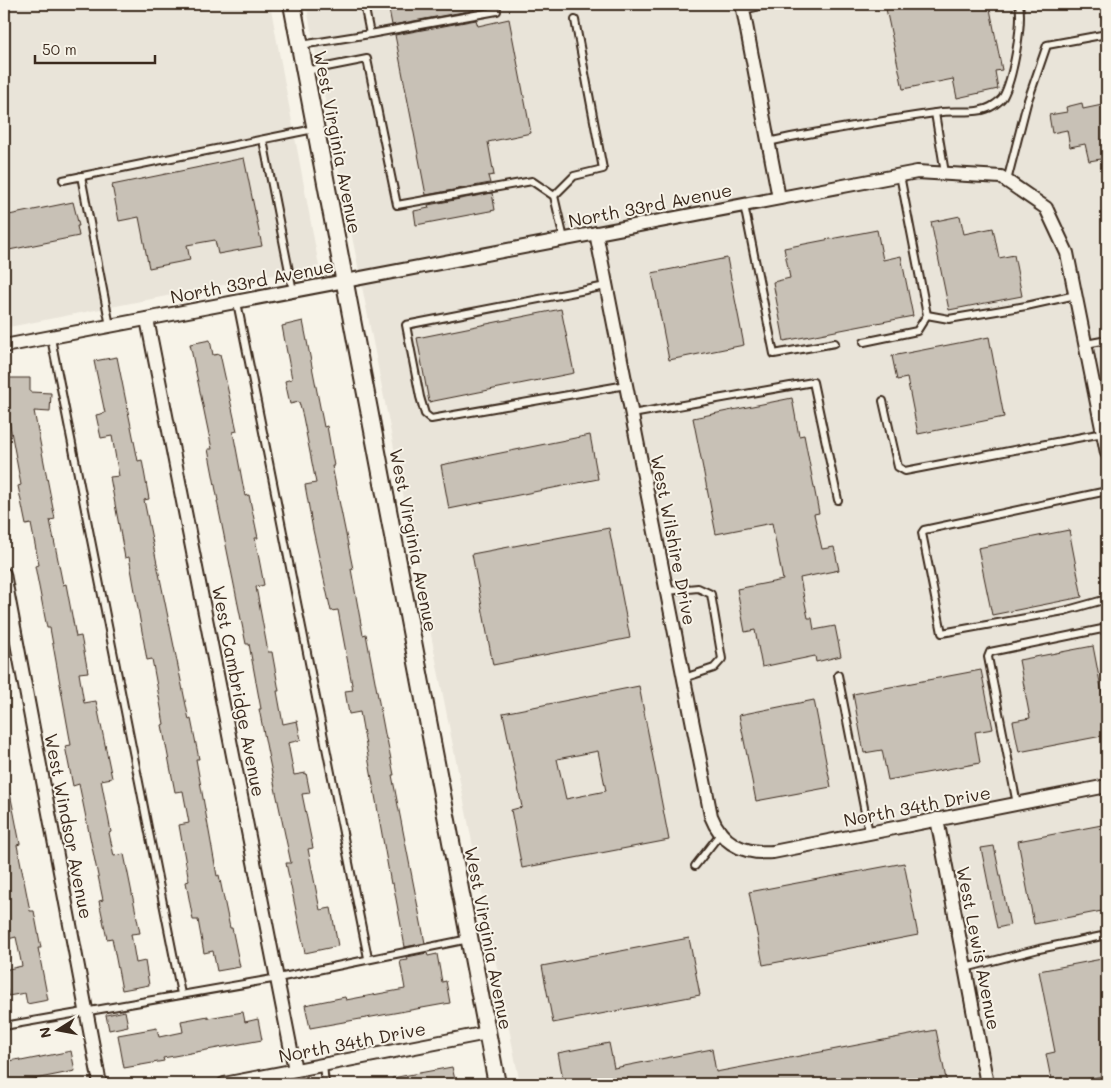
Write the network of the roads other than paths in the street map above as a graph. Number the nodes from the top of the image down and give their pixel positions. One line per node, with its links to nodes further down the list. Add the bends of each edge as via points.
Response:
1 (292, 4): 10 (street, West Virginia Avenue)
2 (364, 4): 8 (lane)
3 (496, 4): 8 (lane, via 497,11)
4 (769, 4): 6 (lane)
5 (1019, 4): 12 (lane, via 1017,44 1002,99 982,110)
6 (742, 7): 15 (street)
7 (575, 20): 21 (lane, via 603,169 574,176)
8 (370, 34): 10 (lane)
9 (1107, 34): 20 (lane, via 1047,45 1027,103)
10 (300, 45): 11 (street, West Virginia Avenue)
11 (304, 72): 13 (street, West Virginia Avenue); 21 (lane, via 367,59 398,205 532,181)
12 (935, 113): 15 (lane); 16 (lane)
13 (316, 129): 14 (lane); 26 (street, West Virginia Avenue)
14 (263, 140): 18 (lane); 28 (lane)
15 (768, 142): 22 (street)
16 (945, 174): 17 (street, North 33rd Avenue, via 917,172); 20 (street, North 33rd Avenue, via 1001,177)
17 (900, 175): 22 (street, North 33rd Avenue); 31 (lane)
18 (81, 176): 19 (lane); 33 (lane)
19 (63, 180)
20 (1007, 182): 29 (street, North 33rd Avenue, via 1046,208 1068,253)
21 (554, 196): 25 (lane)
22 (779, 198): 23 (street, North 33rd Avenue)
23 (744, 205): 24 (street, North 33rd Avenue); 37 (lane, via 774,354)
24 (596, 233): 25 (street, North 33rd Avenue); 27 (street, West Wilshire Drive)
25 (564, 239): 26 (street, North 33rd Avenue)
26 (344, 281): 28 (street, North 33rd Avenue); 61 (street, West Virginia Avenue)
27 (606, 286): 40 (street, West Wilshire Drive); 40 (lane, via 406,325 420,397 425,414 431,419)
28 (292, 292): 30 (street, North 33rd Avenue)
29 (1076, 295): 31 (lane, via 948,319); 38 (street, North 33rd Avenue)
30 (237, 302): 32 (street, North 33rd Avenue); 62 (lane)
31 (926, 315): 36 (lane, via 916,331)
32 (147, 319): 33 (street, North 33rd Avenue); 64 (street, West Cambridge Avenue)
33 (110, 326): 34 (street, North 33rd Avenue)
34 (51, 338): 39 (street, North 33rd Avenue); 65 (lane)
35 (1107, 340): 38 (lane)
36 (864, 342)
37 (836, 343)
38 (1086, 344): 43 (street, North 33rd Avenue)
39 (4, 346)
40 (626, 385): 42 (street, West Wilshire Drive)
41 (883, 401): 43 (lane, via 898,467 905,471)
42 (632, 414): 46 (lane, via 813,382); 48 (street, West Wilshire Drive)
43 (1103, 433): 44 (street, North 33rd Avenue)
44 (1107, 453)
45 (1107, 491): 49 (lane, via 922,533 942,633 1064,611)
46 (838, 500)
47 (4, 574): 66 (street, West Windsor Avenue)
48 (667, 591): 52 (street, West Wilshire Drive); 52 (lane, via 698,588 710,594 722,659 714,668)
49 (1107, 599)
50 (1107, 628): 54 (lane, via 990,652 988,657)
51 (838, 675): 56 (lane)
52 (684, 678): 57 (street, West Wilshire Drive, via 711,816)
53 (1107, 786): 54 (street, North 34th Drive)
54 (1017, 804): 55 (street, North 34th Drive)
55 (937, 819): 56 (street, North 34th Drive); 63 (street, West Lewis Avenue)
56 (869, 833): 58 (street, North 34th Drive, via 773,852 758,853)
57 (720, 834): 58 (street, West Wilshire Drive); 59 (lane)
58 (734, 846)
59 (695, 866)
60 (1107, 935): 63 (lane)
61 (469, 939): 62 (lane); 68 (street, West Virginia Avenue)
62 (368, 958): 64 (lane)
63 (965, 968): 76 (street, West Lewis Avenue)
64 (278, 978): 65 (lane); 70 (street, West Cambridge Avenue)
65 (181, 994): 66 (lane)
66 (86, 1012): 67 (lane); 72 (street, West Windsor Avenue)
67 (4, 1026)
68 (487, 1033): 69 (street, North 34th Drive); 75 (street, West Virginia Avenue)
69 (322, 1065): 70 (street, North 34th Drive); 74 (lane)
70 (295, 1070): 71 (street, North 34th Drive)
71 (263, 1080): 73 (street, North 34th Drive)
72 (100, 1084)
73 (224, 1084)
74 (326, 1084)
75 (497, 1084)
76 (987, 1084)

